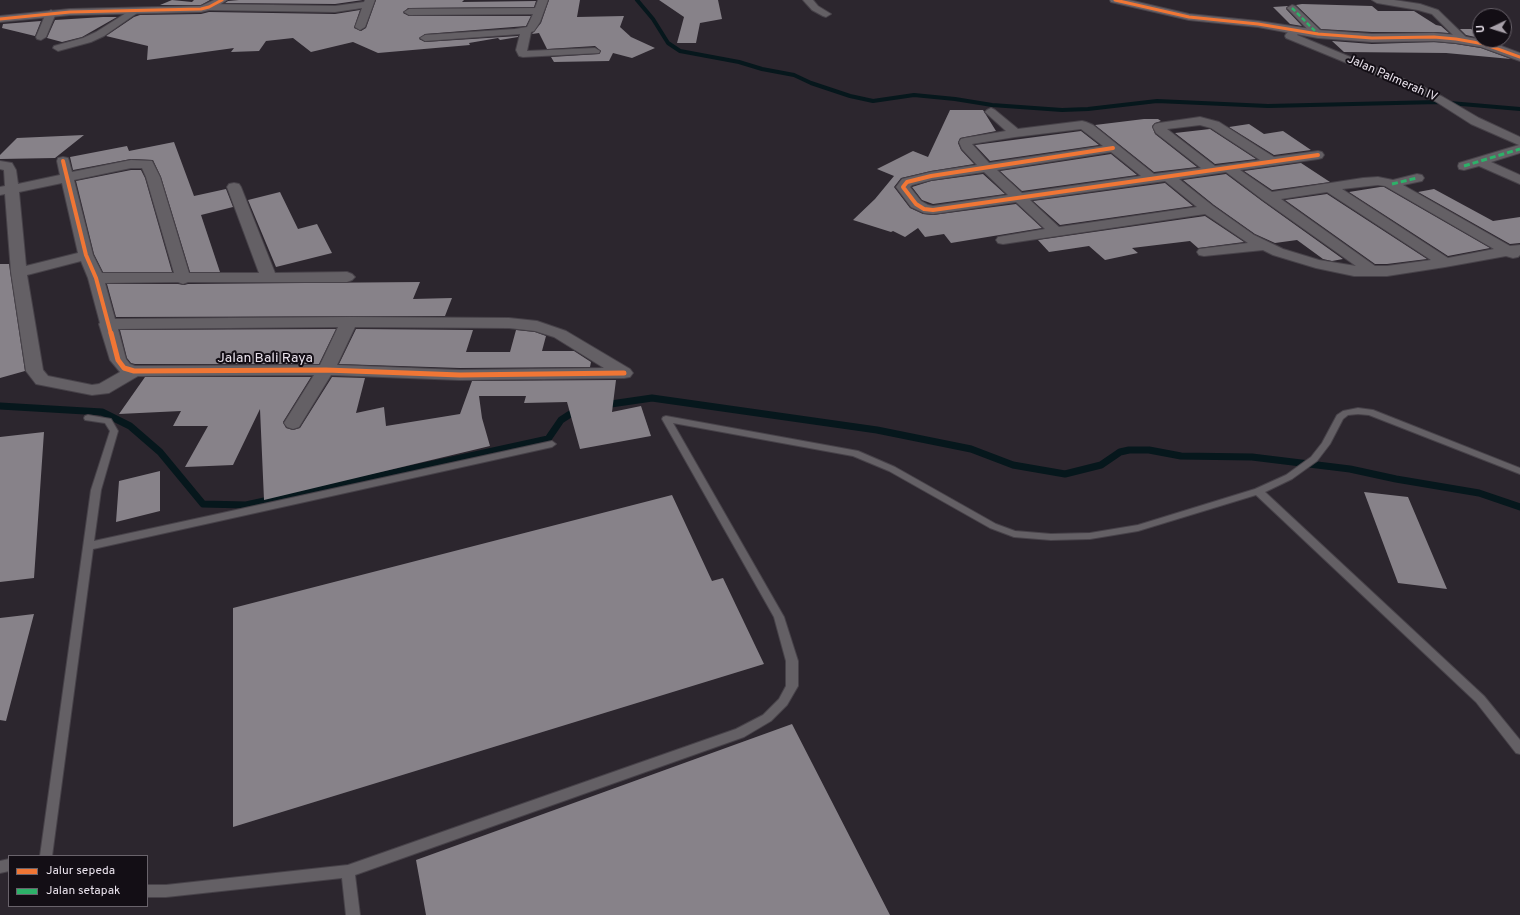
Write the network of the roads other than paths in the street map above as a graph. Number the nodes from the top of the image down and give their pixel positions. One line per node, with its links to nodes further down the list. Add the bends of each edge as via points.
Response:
1 (222, 0): 9 (street)
2 (542, 0): 10 (street)
3 (808, 0): 13 (street, via 815,8)
4 (1115, 0): 16 (street, via 1189,17)
5 (1377, 0): 21 (street, via 1435,12)
6 (369, 2): 9 (street, via 336,9); 15 (street)
7 (1292, 8): 18 (street)
8 (134, 11): 9 (street); 12 (street); 22 (street, via 100,34)
9 (205, 11)
10 (539, 11): 11 (street); 17 (street, via 533,27)
11 (409, 12)
12 (51, 13): 14 (street); 19 (street)
13 (826, 14)
14 (0, 19)
15 (360, 26)
16 (1296, 30): 18 (street); 27 (street, Jalan Palmerah IV, via 1290,36 1391,76)
17 (526, 31): 20 (street); 23 (street, via 521,50 523,54)
18 (1318, 34): 21 (street, via 1372,38 1434,37)
19 (40, 37)
20 (425, 38)
21 (1465, 41): 24 (street)
22 (58, 48)
23 (595, 51)
24 (1518, 55)
25 (991, 112): 26 (street)
26 (1015, 133): 28 (street, via 1082,125); 36 (street, via 965,142)
27 (1520, 142)
28 (1113, 148): 36 (street); 42 (street)
29 (1520, 149): 32 (street)
30 (1318, 155): 33 (street)
31 (63, 161): 40 (street)
32 (1479, 161): 35 (street); 43 (street)
33 (1272, 162): 37 (street); 38 (street, via 1215,125 1200,121 1159,126 1160,130)
34 (0, 165): 47 (street, via 7,166 10,170)
35 (1464, 166)
36 (986, 167): 49 (street); 49 (street, via 914,180 907,182 903,187 916,204 924,209 933,210)
37 (1229, 168): 38 (street); 48 (street)
38 (1212, 170): 39 (street)
39 (1169, 177): 42 (street); 50 (street)
40 (68, 178): 47 (street); 56 (street); 63 (street, via 131,164 147,164)
41 (1417, 178): 44 (street)
42 (1152, 179): 49 (street)
43 (1520, 180)
44 (1392, 184): 46 (street, via 1378,181); 55 (street)
45 (234, 187): 62 (street)
46 (1329, 187): 48 (street); 57 (street)
47 (6, 190): 58 (street)
48 (1268, 197): 59 (street)
49 (1021, 198): 51 (street)
50 (1208, 209): 51 (street); 53 (street, via 1234,229)
51 (1056, 232): 52 (street)
52 (1003, 240)
53 (1263, 246): 54 (street); 59 (street, via 1316,264)
54 (1204, 252)
55 (1516, 253): 57 (street)
56 (86, 255): 58 (street); 61 (street)
57 (1445, 263): 59 (street)
58 (19, 272): 67 (street, via 35,371 42,380 92,390 103,389)
59 (1372, 272)
60 (347, 277): 62 (street)
61 (96, 278): 63 (street); 65 (street)
62 (269, 278): 63 (street)
63 (183, 279)
64 (349, 322): 65 (street); 66 (street); 66 (street, Jalan Bali Raya, via 509,323 537,326 560,334 624,373 460,375)
65 (107, 324): 67 (street, via 118,360 124,368)
66 (326, 370): 67 (street, Jalan Bali Raya); 69 (street)
67 (134, 371)
68 (88, 418): 73 (lane, via 108,421 114,431 96,490)
69 (293, 423)
70 (552, 444): 73 (lane)
71 (1520, 471): 72 (lane, via 1370,412 1358,411 1340,417 1326,444 1314,459 1289,477)
72 (1258, 491): 74 (lane, via 1480,699); 76 (lane, via 1138,528 1090,536 1051,537 1014,534 993,526 892,468 856,453 666,419 779,617 792,661 792,686 783,702 767,718 740,733)
73 (89, 546): 75 (lane)
74 (1520, 750)
75 (46, 855)
76 (348, 872): 77 (lane); 78 (lane)
77 (148, 891)
78 (353, 915)

